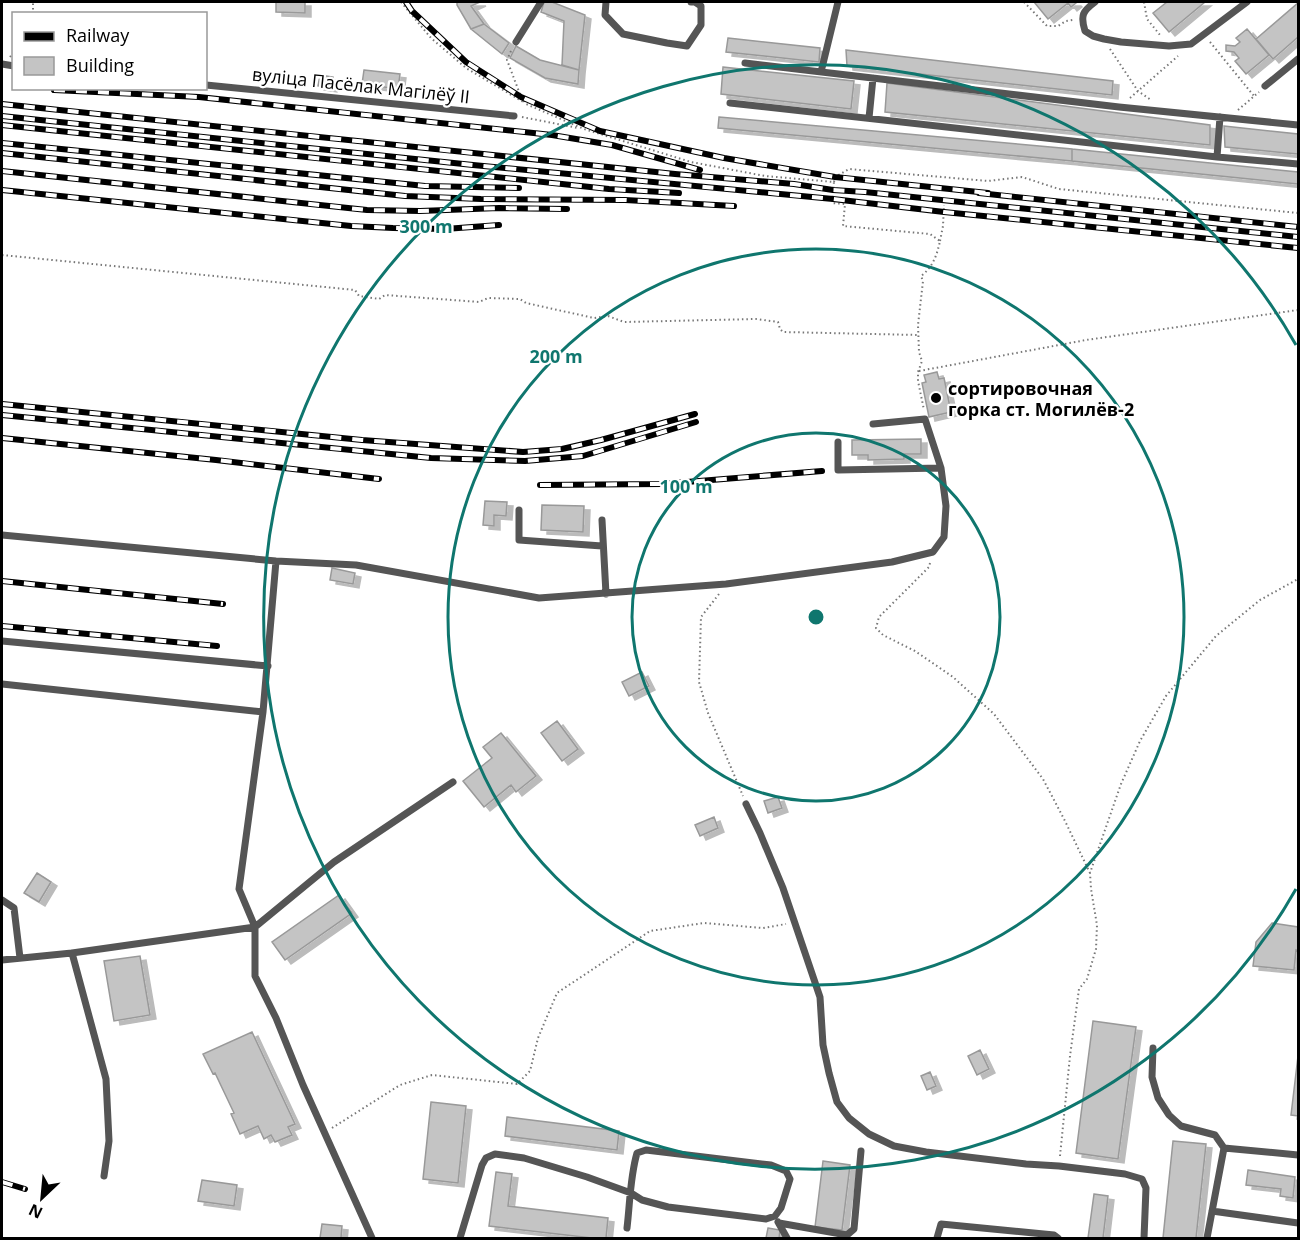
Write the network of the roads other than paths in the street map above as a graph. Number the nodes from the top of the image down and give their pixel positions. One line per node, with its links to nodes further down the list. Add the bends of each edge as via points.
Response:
1 (541, 2): 7 (lane)
2 (606, 2): 3 (lane, via 605,15 622,34 687,46 701,25 701,6)
3 (691, 2)
4 (838, 2): 10 (lane)
5 (1095, 2): 6 (lane, via 1081,20 1085,31 1093,36 1169,46 1191,44)
6 (1247, 2)
7 (516, 42)
8 (1299, 59): 13 (lane)
9 (745, 63): 10 (lane)
10 (821, 72): 11 (lane)
11 (873, 78): 16 (lane); 17 (lane)
12 (207, 85): 15 (lane, вуліца Пасёлак Магілёў II)
13 (1265, 86)
14 (730, 103): 17 (lane)
15 (514, 116)
16 (1220, 117): 18 (lane); 19 (lane)
17 (869, 118): 19 (lane)
18 (1299, 125)
19 (1217, 157): 20 (lane)
20 (1299, 164)
21 (873, 424): 23 (lane, via 925,419)
22 (838, 442): 23 (lane, via 838,470)
23 (941, 468): 29 (lane, via 946,506 944,537 933,552 892,562 726,584)
24 (519, 510): 27 (lane, via 519,540)
25 (602, 520): 27 (lane)
26 (2, 535): 28 (lane)
27 (602, 546): 29 (lane)
28 (276, 561): 29 (lane, via 356,565 539,598); 31 (lane)
29 (606, 594)
30 (2, 641): 31 (lane)
31 (268, 666): 33 (lane)
32 (2, 684): 33 (lane)
33 (263, 712): 37 (lane, via 239,889)
34 (453, 782): 37 (lane, via 334,862)
35 (746, 804): 57 (lane, via 783,888 820,997 829,1073 837,1102 849,1118 869,1134 894,1146 1142,1179 1146,1188)
36 (2, 900): 39 (lane, via 14,908)
37 (255, 927): 38 (lane); 52 (lane, via 255,976)
38 (72, 952): 39 (lane); 45 (lane, via 106,1079 109,1141)
39 (20, 958): 40 (lane)
40 (2, 960)
41 (1153, 1048): 42 (lane, via 1152,1077 1168,1115 1181,1126 1215,1135)
42 (1224, 1148): 44 (lane); 47 (lane)
43 (861, 1152): 49 (lane, via 854,1229 847,1235)
44 (1299, 1155)
45 (104, 1176)
46 (631, 1193): 48 (lane, via 668,1207 766,1219); 48 (lane, via 637,1153 646,1150 771,1165 786,1171 789,1179 782,1208); 51 (lane); 53 (lane, via 536,1161 495,1154 482,1165)
47 (1212, 1211): 50 (lane); 58 (lane)
48 (775, 1216): 49 (lane)
49 (779, 1223): 54 (lane)
50 (1299, 1223)
51 (627, 1228)
52 (372, 1239)
53 (460, 1239)
54 (787, 1239)
55 (937, 1239): 56 (lane, via 941,1224 1054,1235)
56 (1058, 1239)
57 (1144, 1239)
58 (1207, 1239)

